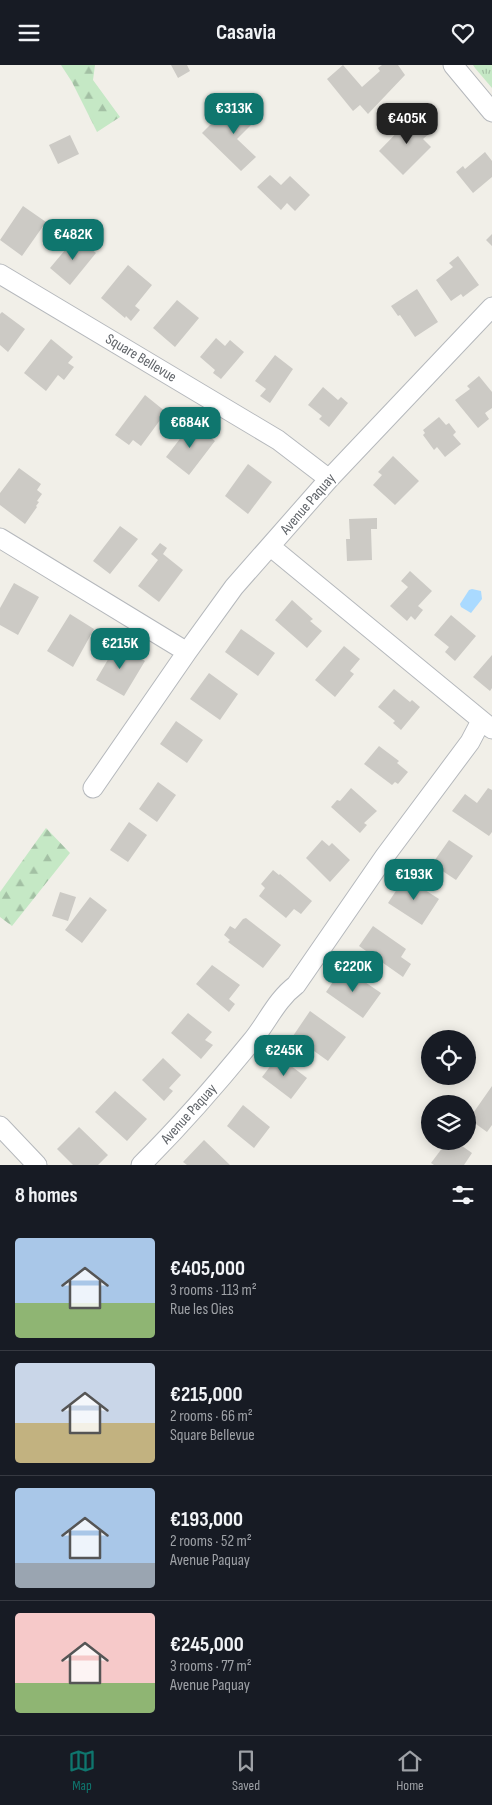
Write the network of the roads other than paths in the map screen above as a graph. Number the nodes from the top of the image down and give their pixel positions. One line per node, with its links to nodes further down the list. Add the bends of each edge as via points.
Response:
1 (453, 65): 2 (street)
2 (492, 112)
3 (0, 274): 5 (street, Square Bellevue, via 278,440)
4 (492, 307): 5 (street, Avenue Paquay)
5 (329, 479): 7 (street, Avenue Paquay)
6 (0, 538): 8 (street)
7 (271, 547): 8 (street, via 234,587); 9 (street, Avenue Paquay)
8 (187, 652): 10 (street)
9 (487, 725): 13 (street, Avenue Paquay, via 470,742 296,985 280,1000 264,1027 181,1124)
10 (93, 788)
11 (0, 1126): 12 (street)
12 (37, 1165)
13 (141, 1165)

